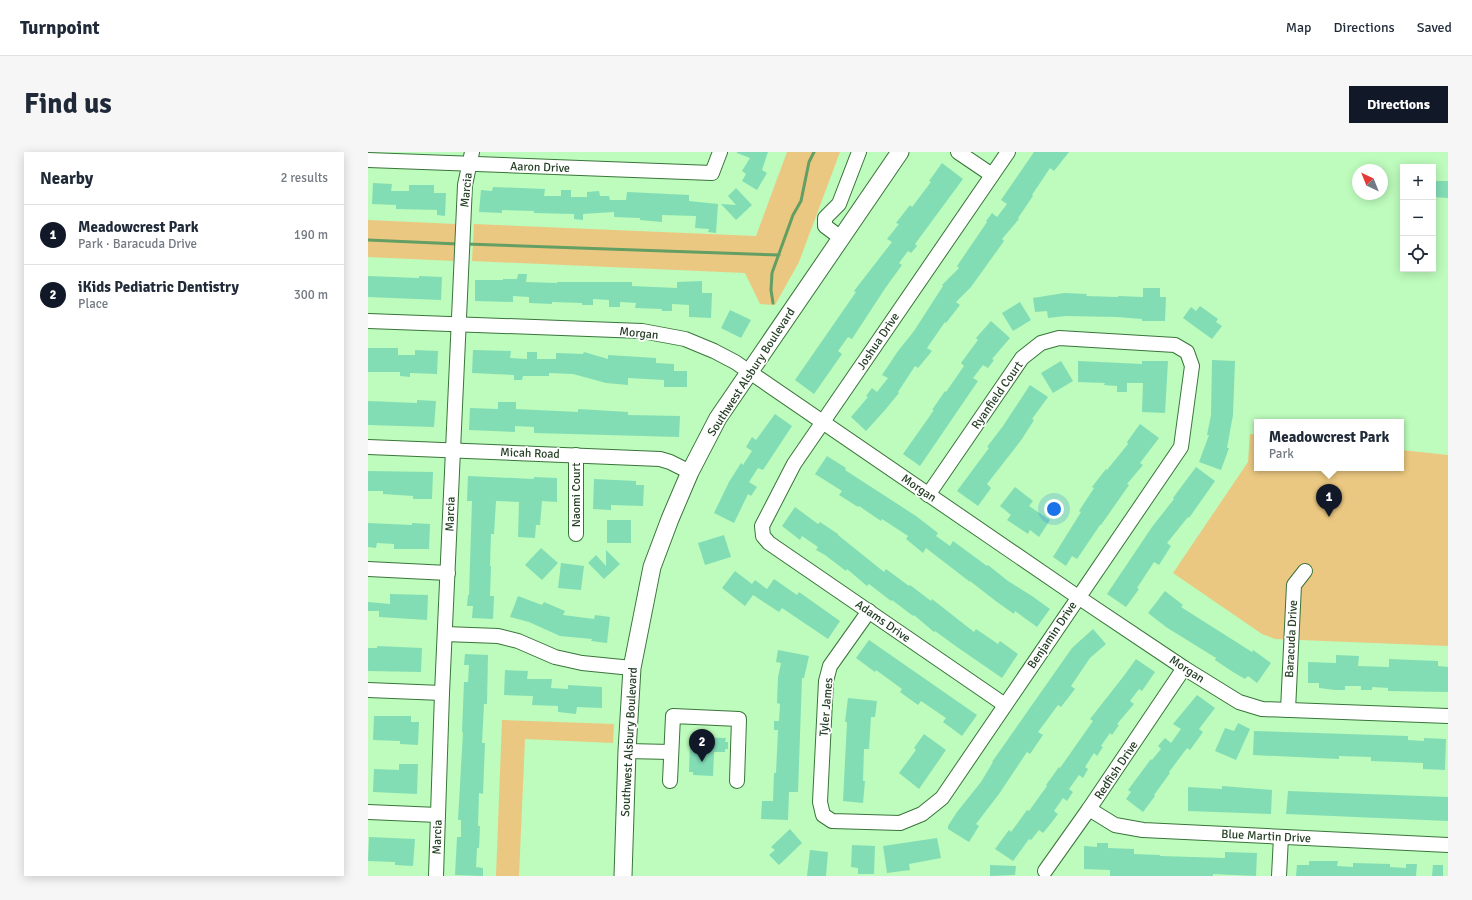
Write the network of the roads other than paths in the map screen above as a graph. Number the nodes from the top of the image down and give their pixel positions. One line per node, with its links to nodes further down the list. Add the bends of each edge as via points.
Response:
1 (720, 152): 6 (street, Aaron Drive, via 712,174)
2 (859, 152): 9 (street, via 839,204 825,218 825,226)
3 (900, 152): 9 (main road, Southwest Alsbury Boulevard)
4 (958, 152): 8 (street)
5 (1008, 152): 8 (street, Joshua Drive)
6 (470, 158): 7 (street, Aaron Drive); 11 (street, Marcia, via 465,185)
7 (368, 160)
8 (992, 175): 14 (street, Joshua Drive)
9 (841, 238): 13 (main road, Southwest Alsbury Boulevard)
10 (368, 321): 11 (street, Morgan)
11 (459, 325): 13 (street, Morgan, via 642,331 685,339 714,351); 16 (street, Marcia)
12 (1187, 352): 19 (street, Ryanfield Court, via 1175,345 1059,338 1041,343 1022,358); 25 (street, Benjamin Drive, via 1192,366 1181,447)
13 (749, 372): 14 (street, Morgan); 18 (main road, Southwest Alsbury Boulevard, via 718,418)
14 (822, 422): 19 (street, Morgan); 21 (street, Joshua Drive, via 794,464 762,526)
15 (368, 447): 16 (street, Micah Road)
16 (453, 450): 17 (street, Micah Road); 24 (street, Marcia)
17 (576, 455): 18 (street, Micah Road, via 660,460); 20 (street, Naomi Court)
18 (690, 472): 28 (main road, Southwest Alsbury Boulevard, via 652,567)
19 (928, 495): 25 (street, Morgan)
20 (576, 534)
21 (763, 536): 26 (street, Adams Drive, via 769,543)
22 (368, 569): 24 (street)
23 (1304, 571): 33 (street, Baracuda Drive, via 1294,585)
24 (448, 572): 27 (street, Marcia)
25 (1078, 597): 29 (street, Morgan); 32 (street, Benjamin Drive)
26 (869, 611): 32 (street, Adams Drive); 42 (street, Tyler James, via 830,666 826,681 820,802)
27 (445, 634): 28 (street, via 498,636 518,641 555,658); 31 (street, Marcia)
28 (632, 668): 35 (main road, Southwest Alsbury Boulevard)
29 (1184, 668): 33 (street, Morgan, via 1239,702 1262,709); 39 (street, Redfish Drive)
30 (368, 690): 31 (street)
31 (442, 693): 41 (street, Marcia)
32 (1005, 705): 42 (street, Benjamin Drive, via 942,798 922,814 900,823 832,821)
33 (1288, 710): 34 (street, Morgan)
34 (1448, 716)
35 (627, 751): 36 (street); 47 (main road, Southwest Alsbury Boulevard)
36 (671, 752): 37 (street); 38 (street, via 673,716 739,719)
37 (670, 780)
38 (737, 781)
39 (1089, 809): 43 (street, Blue Martin Drive, via 1115,824 1143,830); 45 (street, Redfish Drive)
40 (368, 812): 41 (street)
41 (438, 814): 46 (street, Marcia)
42 (823, 815)
43 (1281, 837): 44 (street, Blue Martin Drive); 48 (street)
44 (1448, 846)
45 (1045, 870)
46 (436, 876)
47 (622, 876)
48 (1279, 876)

